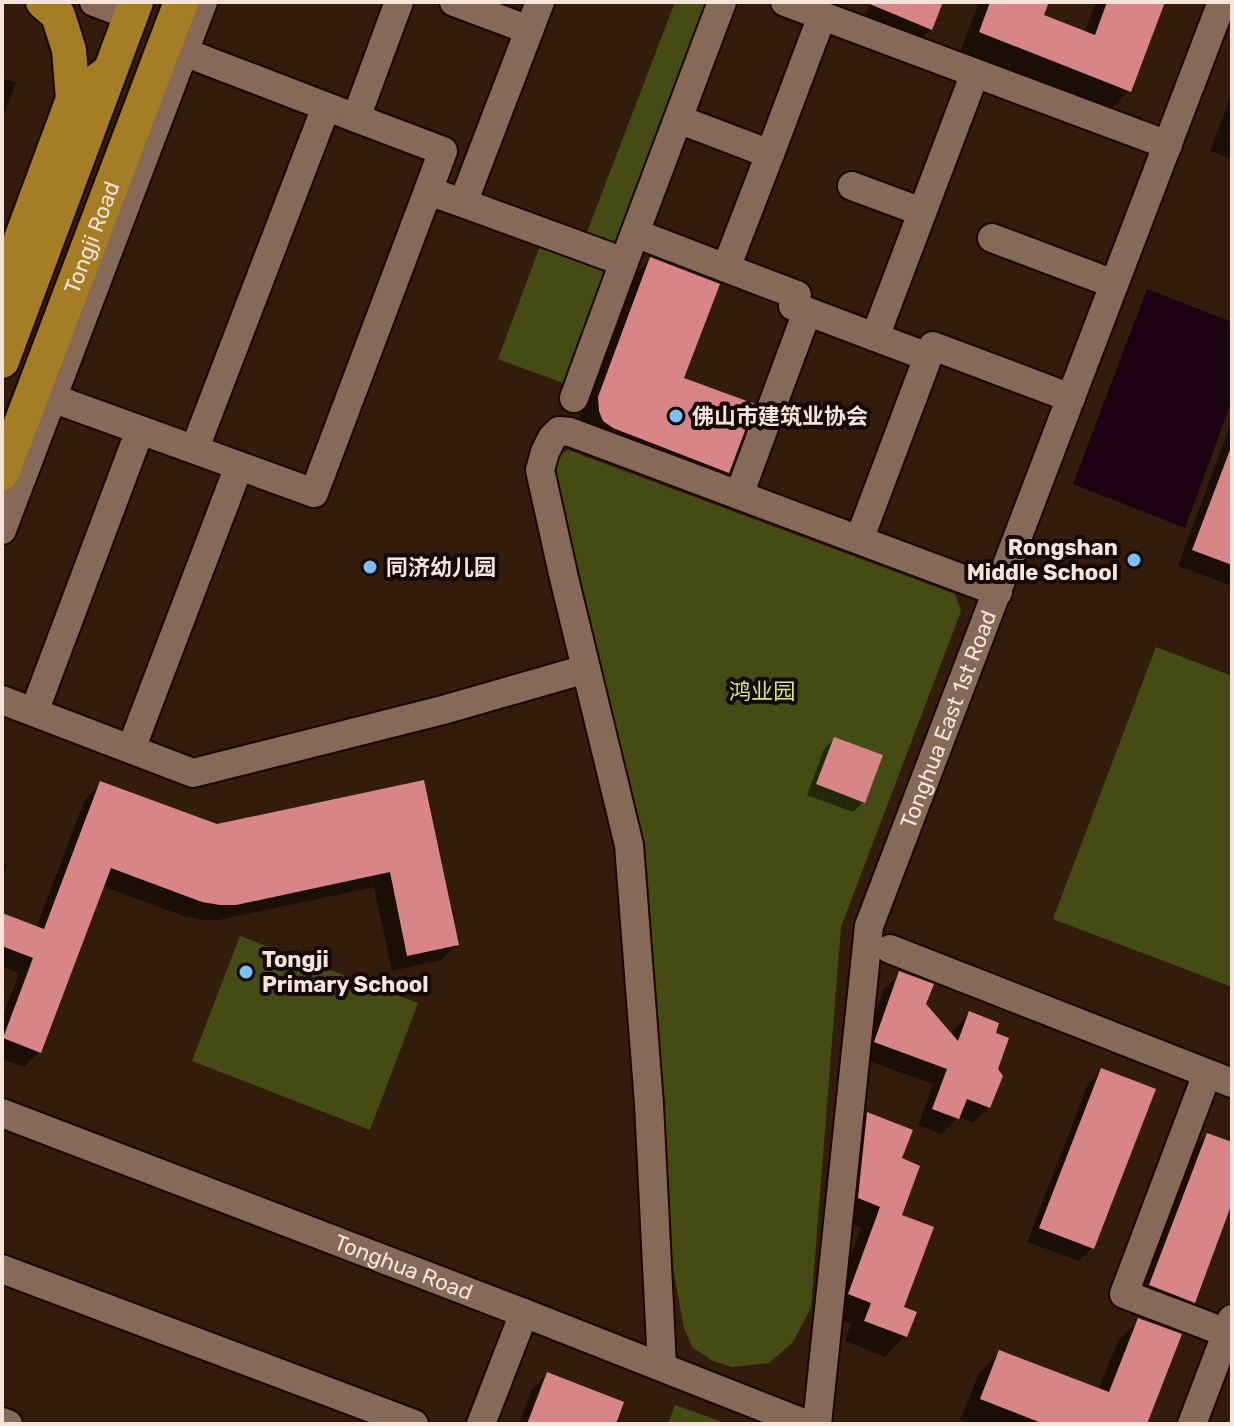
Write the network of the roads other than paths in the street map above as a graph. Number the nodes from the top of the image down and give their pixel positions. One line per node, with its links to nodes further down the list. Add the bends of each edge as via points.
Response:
1 (43, 2): 18 (main road, via 58,15 69,50)
2 (94, 2): 11 (street)
3 (181, 2): 17 (main road, Tongji Road)
4 (203, 2): 14 (street)
5 (399, 2): 20 (street)
6 (454, 2): 13 (street)
7 (540, 2): 13 (street)
8 (722, 2): 21 (street)
9 (785, 2): 12 (street)
10 (1222, 2): 23 (street, Tonghua East 1st Road)
11 (134, 9): 15 (main road, Tongji Road)
12 (822, 16): 16 (street); 25 (street)
13 (529, 30): 26 (street)
14 (184, 52): 19 (street); 22 (street)
15 (111, 71): 18 (main road); 40 (main road, Tongji Road)
16 (975, 73): 23 (street); 30 (street)
17 (149, 86): 22 (street); 47 (main road, Tongji Road)
18 (73, 99): 36 (main road)
19 (326, 107): 20 (street); 45 (street)
20 (356, 118): 24 (street)
21 (678, 119): 25 (street); 31 (street)
22 (158, 121): 41 (street)
23 (1168, 145): 35 (street, Tonghua East 1st Road)
24 (443, 151): 26 (street); 28 (street)
25 (770, 154): 34 (street)
26 (478, 164): 29 (street)
27 (852, 186): 30 (street)
28 (428, 191): 29 (street); 46 (street, via 314,493)
29 (463, 203): 33 (street)
30 (922, 212): 38 (street)
31 (635, 233): 33 (street); 34 (street)
32 (992, 238): 35 (street)
33 (624, 262): 42 (street)
34 (726, 268): 37 (street, via 797,295 793,306)
35 (1114, 284): 43 (street, Tonghua East 1st Road)
36 (2, 290)
37 (807, 312): 38 (street); 48 (street)
38 (875, 337): 39 (street)
39 (928, 357): 43 (street, via 933,346); 49 (street)
40 (2, 361)
41 (52, 398): 44 (street); 50 (street)
42 (574, 398)
43 (1071, 398): 51 (street, Tonghua East 1st Road)
44 (140, 430): 45 (street); 54 (street)
45 (195, 448): 46 (street)
46 (239, 466): 55 (street)
47 (2, 473)
48 (739, 495): 51 (street); 52 (street, via 570,432 559,431 552,438 540,470)
49 (864, 527)
50 (2, 530)
51 (998, 592): 68 (street, Tonghua East 1st Road, via 869,926)
52 (586, 669): 55 (street, via 193,773); 62 (street, via 629,845)
53 (2, 700): 54 (street)
54 (34, 712): 55 (street)
55 (131, 749)
56 (890, 949): 57 (street)
57 (1220, 1078): 61 (street, via 1124,1294)
58 (5, 1124): 60 (street, Tonghua Road)
59 (2, 1269): 65 (street)
60 (524, 1313): 62 (street, Tonghua Road); 66 (street)
61 (1229, 1326): 69 (street)
62 (662, 1366): 67 (street, Tonghua Road)
63 (2, 1422): 64 (street)
64 (8, 1424)
65 (414, 1424)
66 (481, 1424)
67 (806, 1424)
68 (817, 1424)
69 (1192, 1424)

